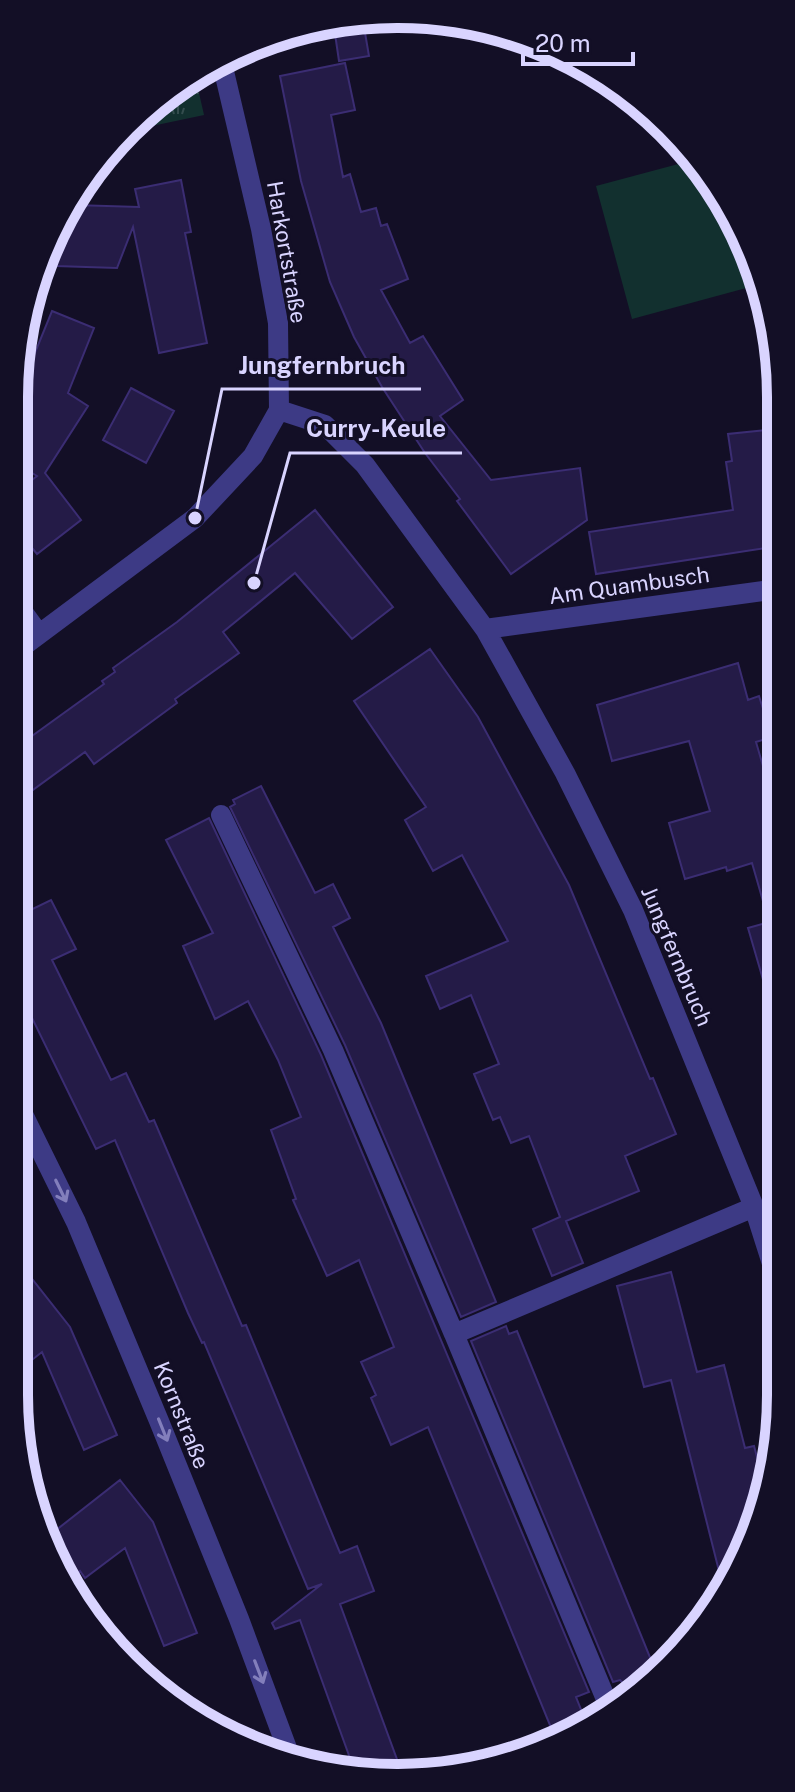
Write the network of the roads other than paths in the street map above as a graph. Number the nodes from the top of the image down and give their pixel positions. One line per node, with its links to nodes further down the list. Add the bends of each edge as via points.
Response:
1 (224, 72): 2 (street, Harkortstraße, via 278,323)
2 (279, 410): 5 (street, Jungfernbruch, via 325,425 365,465); 6 (street, via 253,456 195,518)
3 (767, 591): 5 (street, Am Quambusch)
4 (28, 619): 6 (street)
5 (485, 629): 10 (street, Jungfernbruch, via 633,910)
6 (39, 634): 7 (street)
7 (28, 642)
8 (221, 815): 12 (street, via 333,1050)
9 (28, 1124): 14 (street, Kornstraße, one-way to 14, via 76,1222 153,1406)
10 (754, 1207): 11 (street, Jungfernbruch); 12 (street)
11 (767, 1248)
12 (454, 1334): 13 (street)
13 (606, 1700)
14 (286, 1746)

